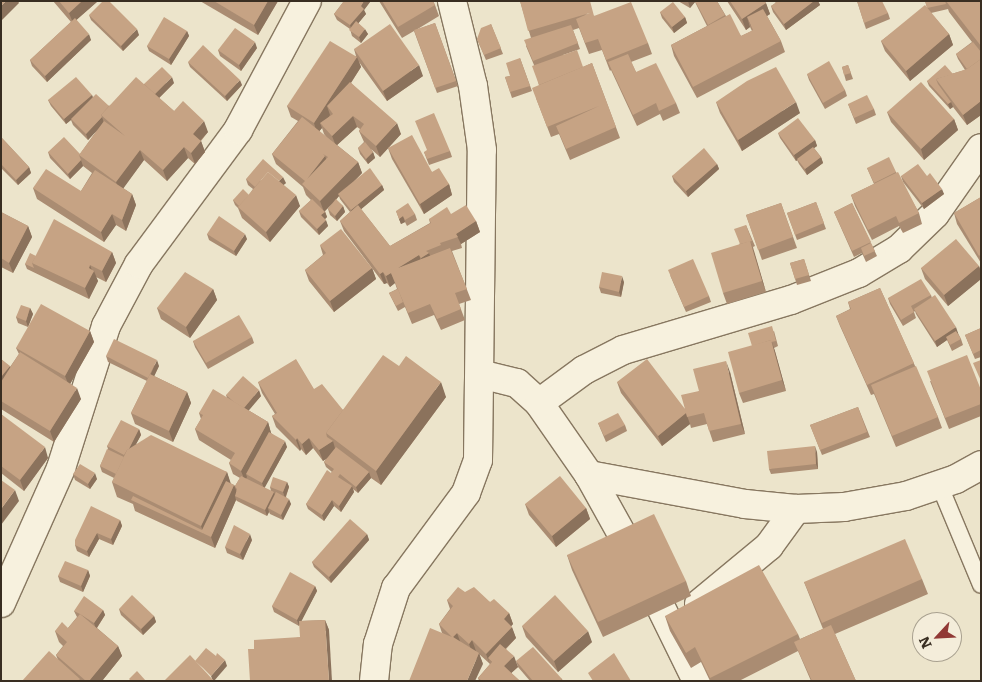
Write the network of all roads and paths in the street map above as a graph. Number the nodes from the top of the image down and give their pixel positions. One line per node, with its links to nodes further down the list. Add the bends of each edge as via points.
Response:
1 (307, 1): 11 (street, via 238,130 139,264 106,326 60,468)
2 (452, 1): 4 (street, via 473,86 482,150)
3 (979, 156): 5 (street, via 935,214 899,249 859,273 791,300 623,350 584,370)
4 (480, 374): 5 (street, via 517,383); 13 (street, via 478,460 466,492 396,588 378,644)
5 (539, 403): 7 (street)
6 (981, 465): 8 (street)
7 (590, 475): 9 (street, via 745,504); 12 (street)
8 (938, 484): 9 (street, via 906,496 853,505); 10 (lane)
9 (796, 509): 12 (street, via 769,546 729,582)
10 (981, 585)
11 (1, 604)
12 (670, 626): 14 (street)
13 (374, 681)
14 (697, 681)

